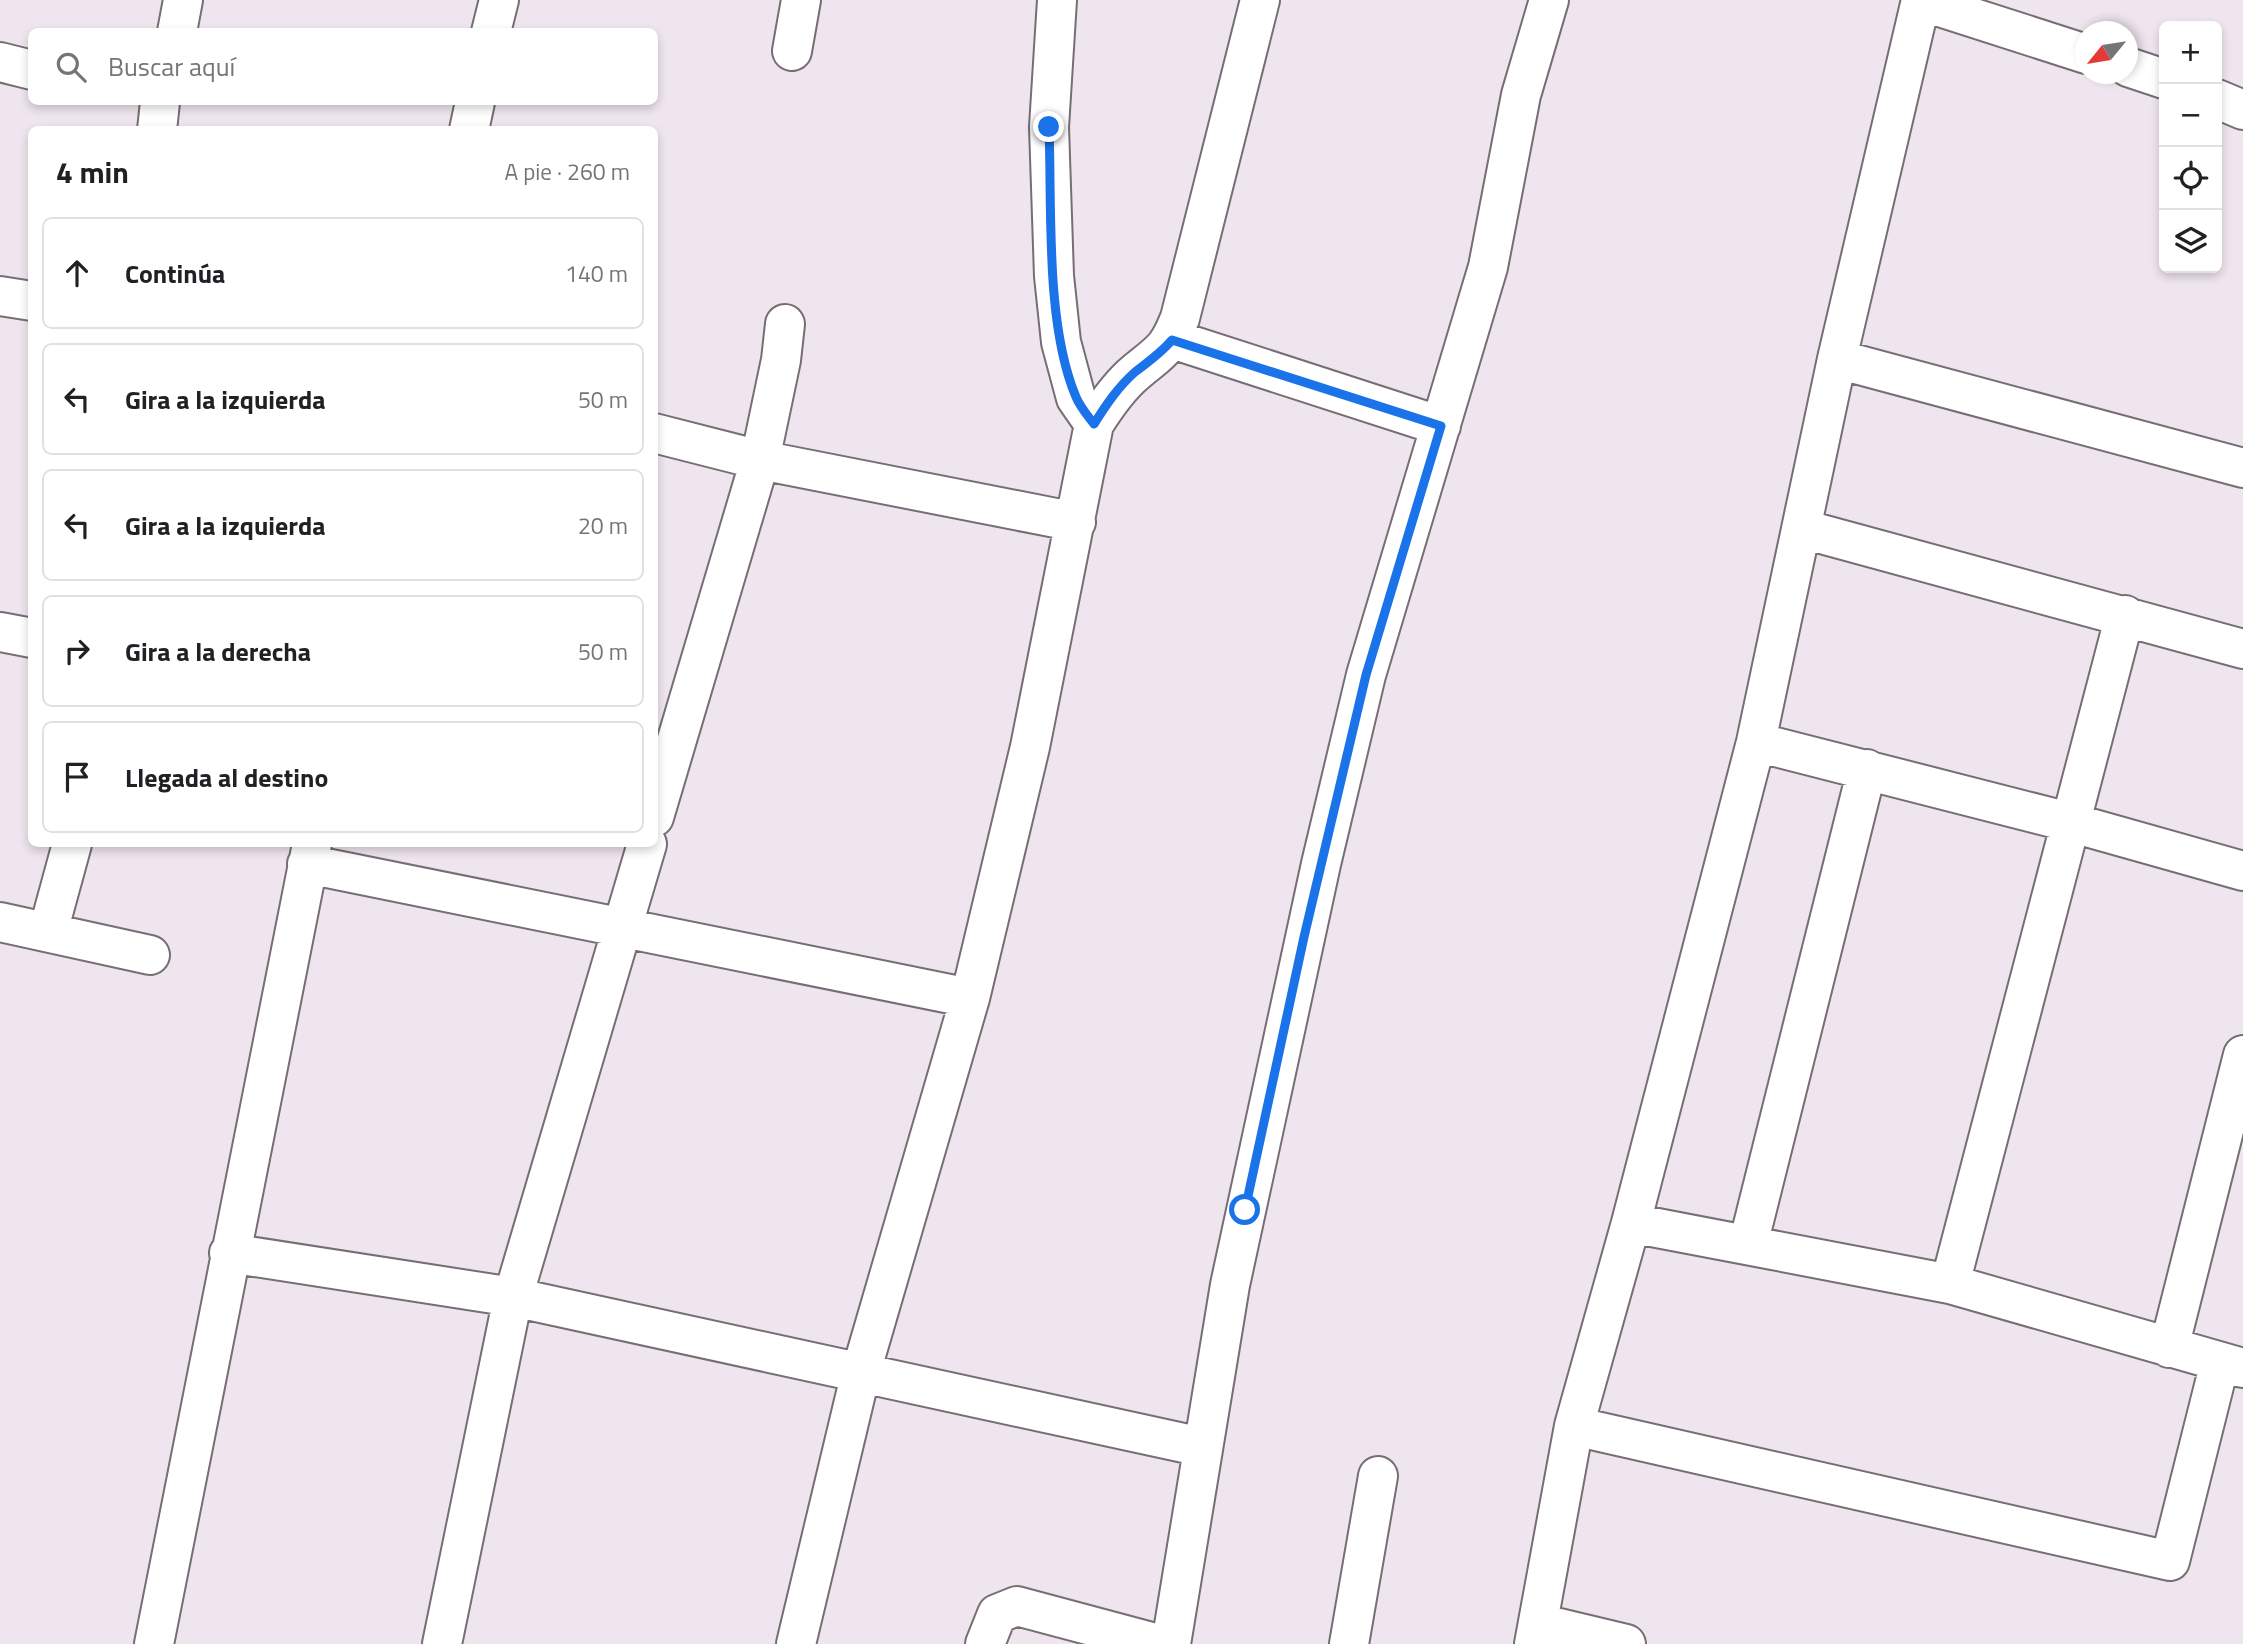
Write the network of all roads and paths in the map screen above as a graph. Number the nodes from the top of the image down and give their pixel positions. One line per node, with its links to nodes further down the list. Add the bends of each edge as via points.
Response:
1 (183, 0): 8 (street)
2 (499, 0): 9 (street)
3 (801, 0): 10 (street)
4 (1057, 0): 25 (street, via 1049,127 1054,276 1061,342 1073,387)
5 (1260, 0): 23 (street)
6 (1549, 0): 26 (street, via 1521,95 1488,267)
7 (1921, 1): 11 (street); 24 (street)
8 (178, 28)
9 (492, 28)
10 (792, 51)
11 (2075, 51)
12 (0, 62): 13 (street)
13 (28, 69)
14 (2138, 71): 15 (street)
15 (2159, 77)
16 (2222, 101): 18 (street)
17 (474, 105): 19 (street)
18 (2243, 110)
19 (470, 126)
20 (0, 296): 21 (street)
21 (28, 300)
22 (785, 324): 28 (street)
23 (1172, 340): 25 (street, via 1109,400); 26 (street)
24 (1837, 359): 29 (street); 31 (street)
25 (1094, 424): 30 (street)
26 (1441, 426): 59 (street, via 1366,675 1321,864 1230,1285)
27 (658, 434): 28 (street)
28 (760, 460): 30 (street); 38 (street)
29 (2243, 468)
30 (1076, 522): 48 (street, via 1030,747)
31 (1802, 528): 32 (street); 36 (street)
32 (2125, 615): 35 (street); 39 (street)
33 (0, 632): 34 (street)
34 (28, 637)
35 (2243, 649)
36 (1756, 742): 37 (street); 50 (street)
37 (1867, 769): 39 (street); 51 (street)
38 (658, 804)
39 (2069, 822): 43 (street); 53 (street)
40 (71, 847): 46 (street)
41 (646, 847): 45 (street)
42 (309, 854): 45 (street); 52 (street)
43 (2243, 871)
44 (0, 922): 46 (street)
45 (622, 925): 48 (street); 54 (street)
46 (48, 932): 47 (street)
47 (150, 955)
48 (970, 998): 57 (street)
49 (2243, 1055): 55 (street)
50 (1631, 1223): 51 (street); 58 (street)
51 (1748, 1245): 53 (street)
52 (229, 1253): 54 (street); 62 (street)
53 (1950, 1284): 55 (street)
54 (513, 1297): 57 (street); 63 (street)
55 (2169, 1348): 56 (street)
56 (2232, 1365): 58 (street, via 2170,1561)
57 (861, 1372): 59 (street); 64 (street)
58 (1574, 1426): 61 (street)
59 (1202, 1447): 67 (street)
60 (1378, 1476): 68 (street)
61 (1536, 1634): 69 (street)
62 (154, 1644)
63 (442, 1644)
64 (796, 1644)
65 (985, 1644): 66 (street, via 997,1614 1017,1606)
66 (1159, 1644)
67 (1171, 1644)
68 (1349, 1644)
69 (1626, 1644)

